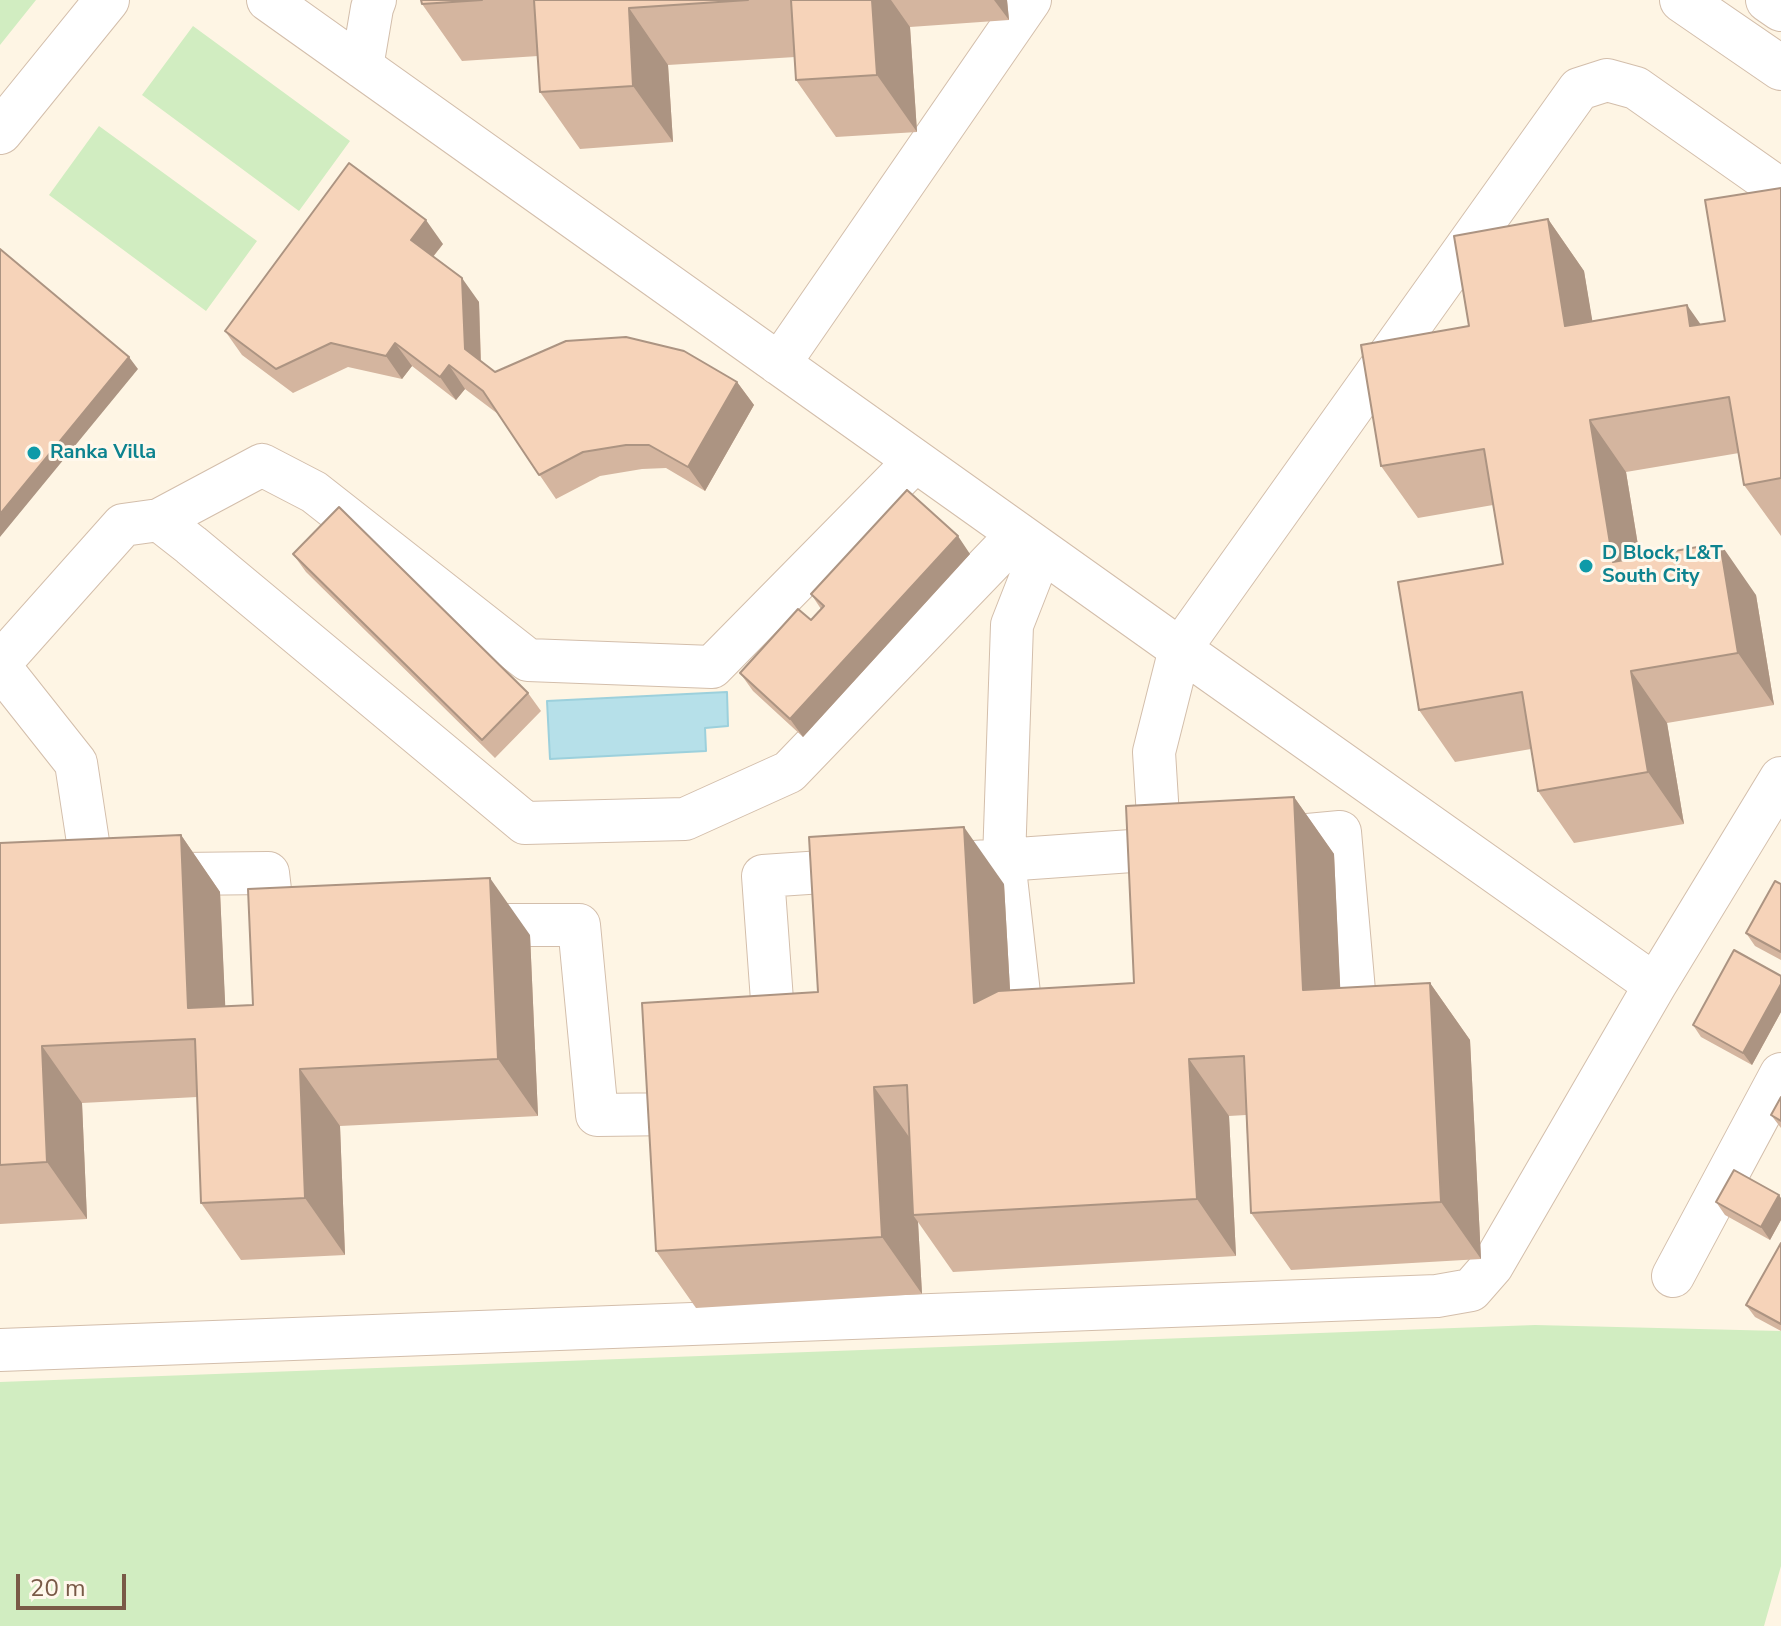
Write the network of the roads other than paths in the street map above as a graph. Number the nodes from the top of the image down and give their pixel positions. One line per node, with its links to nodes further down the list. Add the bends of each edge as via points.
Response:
1 (107, 0): 10 (street)
2 (268, 0): 8 (street)
3 (375, 0): 8 (street)
4 (1030, 0): 12 (street)
5 (1682, 0): 9 (street)
6 (1768, 0): 7 (street)
7 (1781, 9)
8 (362, 67): 12 (street)
9 (1781, 68)
10 (0, 132)
11 (1781, 190): 16 (street, via 1636,88 1607,80 1579,89)
12 (779, 364): 13 (street)
13 (915, 461): 14 (street, via 712,667 528,660 314,492 262,465); 15 (street)
14 (159, 520): 15 (street, via 525,823 685,819 789,772); 17 (street, via 123,525)
15 (1030, 542): 16 (street); 21 (street, via 1012,625)
16 (1180, 649): 20 (street, via 1154,752); 25 (street)
17 (0, 665): 23 (street, via 76,763 93,875 268,873 274,924)
18 (1781, 778): 25 (street)
19 (1235, 842): 26 (street, via 1340,832)
20 (1175, 848): 21 (street); 22 (street)
21 (1004, 860): 27 (street, via 1023,1029); 28 (street, via 763,876 774,1028)
22 (1152, 893)
23 (335, 924)
24 (427, 925): 29 (street, via 579,925 597,1115 676,1114)
25 (1655, 985): 32 (street, via 1492,1266 1471,1290 1437,1296)
26 (1354, 991)
27 (1084, 1019)
28 (718, 1029)
29 (675, 1044)
30 (1781, 1074): 31 (street)
31 (1673, 1276)
32 (0, 1350)

